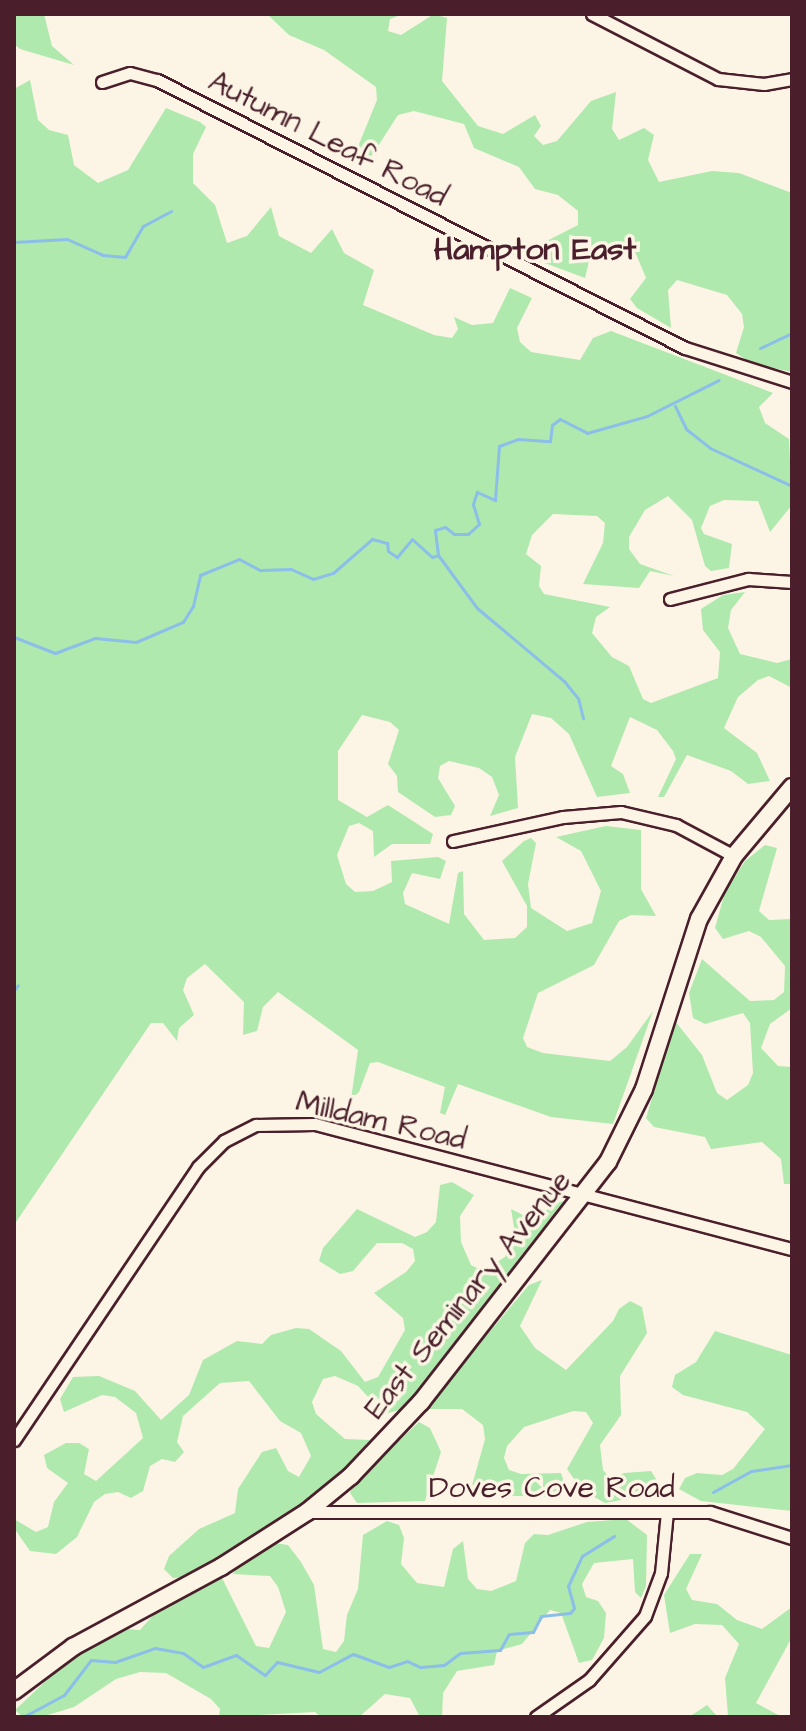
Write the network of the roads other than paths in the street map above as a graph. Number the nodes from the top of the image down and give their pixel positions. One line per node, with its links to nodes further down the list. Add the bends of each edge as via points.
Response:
1 (592, 14): 2 (street, via 718,79 764,84)
2 (792, 79)
3 (102, 82): 4 (street, Autumn Leaf Road, via 130,73 157,80 685,348)
4 (792, 382)
5 (792, 582): 6 (street, via 748,579)
6 (670, 599)
7 (792, 787): 9 (street, East Seminary Avenue)
8 (453, 841): 9 (street, via 563,817 621,812 676,825)
9 (734, 856): 10 (street, East Seminary Avenue, via 685,951 644,1089)
10 (586, 1197): 11 (street, Milldam Road); 12 (street, Milldam Road, via 315,1124 275,1121 241,1130 198,1167); 13 (street, East Seminary Avenue, via 386,1442)
11 (792, 1249)
12 (14, 1440)
13 (307, 1512): 14 (street, Doves Cove Road); 16 (street, East Seminary Avenue, via 221,1567 73,1647)
14 (667, 1512): 15 (street, Doves Cove Road, via 738,1517); 17 (street, via 661,1573 645,1616 589,1680)
15 (792, 1538)
16 (14, 1691)
17 (536, 1717)

